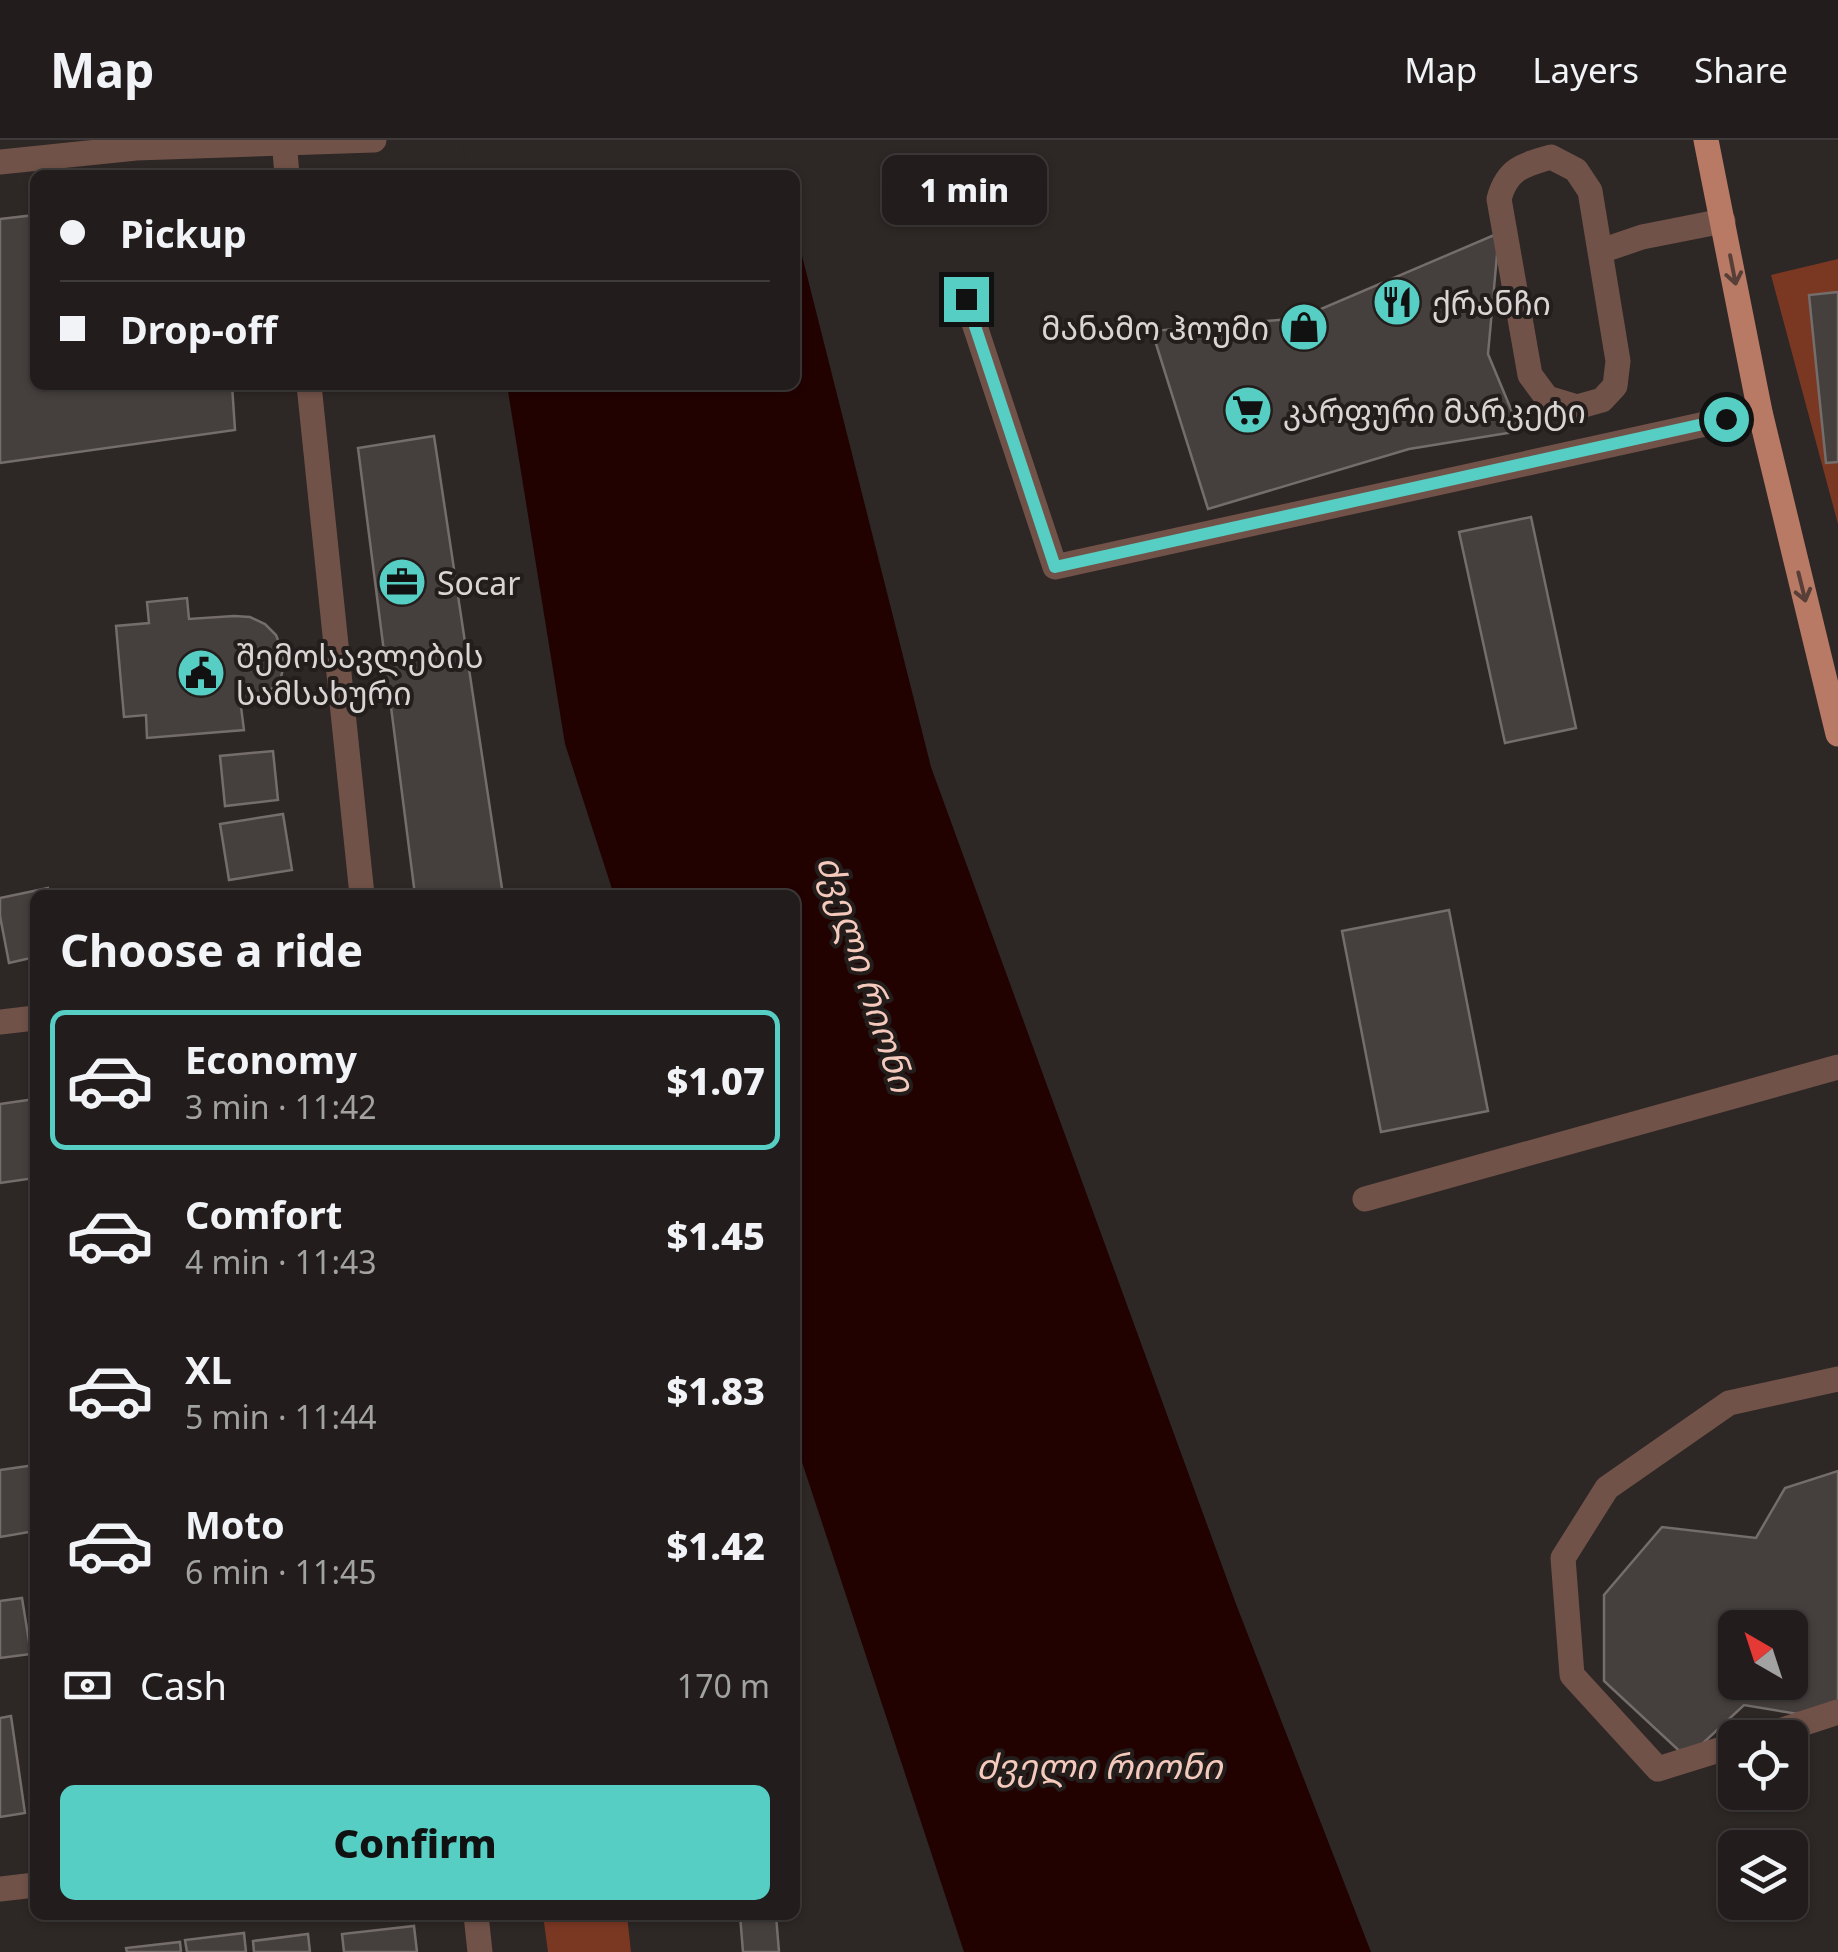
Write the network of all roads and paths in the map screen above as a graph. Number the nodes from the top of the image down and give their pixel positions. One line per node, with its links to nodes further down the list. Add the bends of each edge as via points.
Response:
1 (374, 140): 3 (street)
2 (1706, 140): 6 (main road)
3 (284, 142): 4 (street); 5 (street)
4 (0, 162)
5 (287, 170)
6 (1722, 221): 7 (street); 10 (main road, one-way to 10)
7 (1601, 251): 7 (street, via 1590,191 1576,170 1552,158 1524,165 1504,181 1498,200 1530,375 1547,398 1570,406 1602,400 1614,386 1618,361)
8 (966, 299): 10 (street, via 1055,567)
9 (310, 390): 12 (street)
10 (1760, 412): 11 (main road, one-way to 11)
11 (1838, 734)
12 (361, 890)
13 (30, 1019): 14 (street)
14 (0, 1022)
15 (1838, 1067): 16 (street)
16 (1365, 1199)
17 (1838, 1379): 20 (street, via 1730,1403 1606,1488 1563,1558 1572,1675 1658,1769)
18 (1838, 1712): 19 (street)
19 (1808, 1722)
20 (1718, 1750)
21 (30, 1886): 22 (street)
22 (0, 1889)
23 (477, 1920): 24 (street)
24 (480, 1952)

